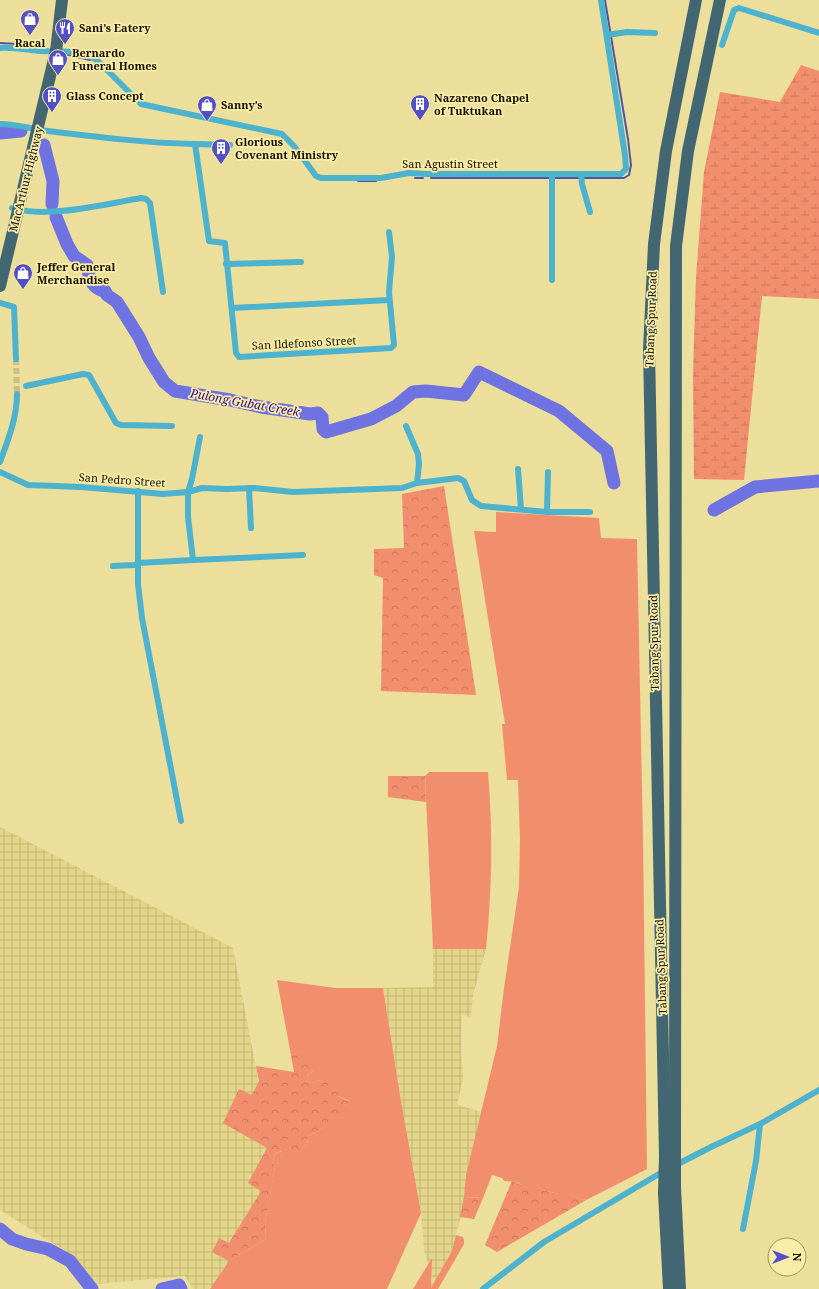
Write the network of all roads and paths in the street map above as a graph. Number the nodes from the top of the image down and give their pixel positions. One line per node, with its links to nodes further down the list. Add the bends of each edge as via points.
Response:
1 (54, 0): 11 (highway, MacArthur Highway)
2 (62, 0): 11 (highway, MacArthur Highway)
3 (601, 0): 8 (street, San Agustin Street)
4 (696, 0): 55 (highway, Tabang Spur Road, via 666,151 655,236 649,350)
5 (720, 0): 55 (highway, Tabang Spur Road, via 688,151 676,246)
6 (655, 33): 8 (street, via 627,32)
7 (819, 33): 9 (street, via 739,8 734,10)
8 (607, 35): 17 (street, San Agustin Street, via 626,169 621,174)
9 (722, 45)
10 (0, 48): 11 (street, San Agustin Street)
11 (53, 51): 13 (highway, MacArthur Highway); 16 (street, San Agustin Street, via 91,56 141,104 282,134 316,176 321,178 381,178 409,173)
12 (0, 124): 13 (street)
13 (34, 129): 14 (street); 18 (highway, MacArthur Highway)
14 (195, 144): 15 (street); 23 (street, San Ildefonso Street, via 209,241 225,243)
15 (230, 145)
16 (552, 174): 17 (street, San Agustin Street); 24 (street)
17 (581, 174): 19 (street)
18 (15, 209): 21 (highway, MacArthur Highway); 25 (highway, MacArthur Highway); 26 (street, via 25,212 58,211 146,199 150,203)
19 (590, 212)
20 (389, 232): 27 (street, San Ildefonso Street, via 392,257)
21 (0, 257)
22 (301, 262): 23 (street)
23 (226, 264): 29 (street, San Ildefonso Street)
24 (552, 280)
25 (0, 286)
26 (162, 292)
27 (389, 300): 29 (street); 29 (street, San Ildefonso Street, via 394,345 391,348 239,357 236,353)
28 (0, 303): 30 (street, via 14,307)
29 (232, 308)
30 (16, 359)
31 (26, 386): 33 (street, via 83,374 89,375 116,423)
32 (17, 394): 36 (street, via 15,417)
33 (172, 426)
34 (406, 426): 40 (street, via 418,454)
35 (200, 437): 43 (street)
36 (0, 462)
37 (518, 469): 44 (street)
38 (0, 472): 42 (street, San Pedro Street, via 28,485)
39 (548, 472): 45 (street)
40 (417, 483): 41 (street, San Pedro Street, via 402,488 293,492); 44 (street, San Pedro Street, via 458,478 464,481 476,504)
41 (249, 488): 43 (street, San Pedro Street, via 202,488); 47 (street)
42 (138, 491): 43 (street, San Pedro Street, via 163,494); 50 (street)
43 (188, 492): 49 (street)
44 (521, 509): 45 (street)
45 (547, 512): 46 (street)
46 (590, 512)
47 (251, 528)
48 (303, 555): 49 (street)
49 (193, 560): 50 (street)
50 (138, 563): 51 (street); 52 (street, via 142,618)
51 (113, 566)
52 (181, 821)
53 (819, 1090): 54 (street)
54 (760, 1124): 56 (street); 57 (street, via 656,1175 551,1238)
55 (670, 1153): 58 (highway, Tabang Spur Road, bridge, via 664,1193); 59 (highway, Tabang Spur Road, bridge, via 675,1187)
56 (743, 1229)
57 (483, 1289)
58 (669, 1289)
59 (680, 1289)

